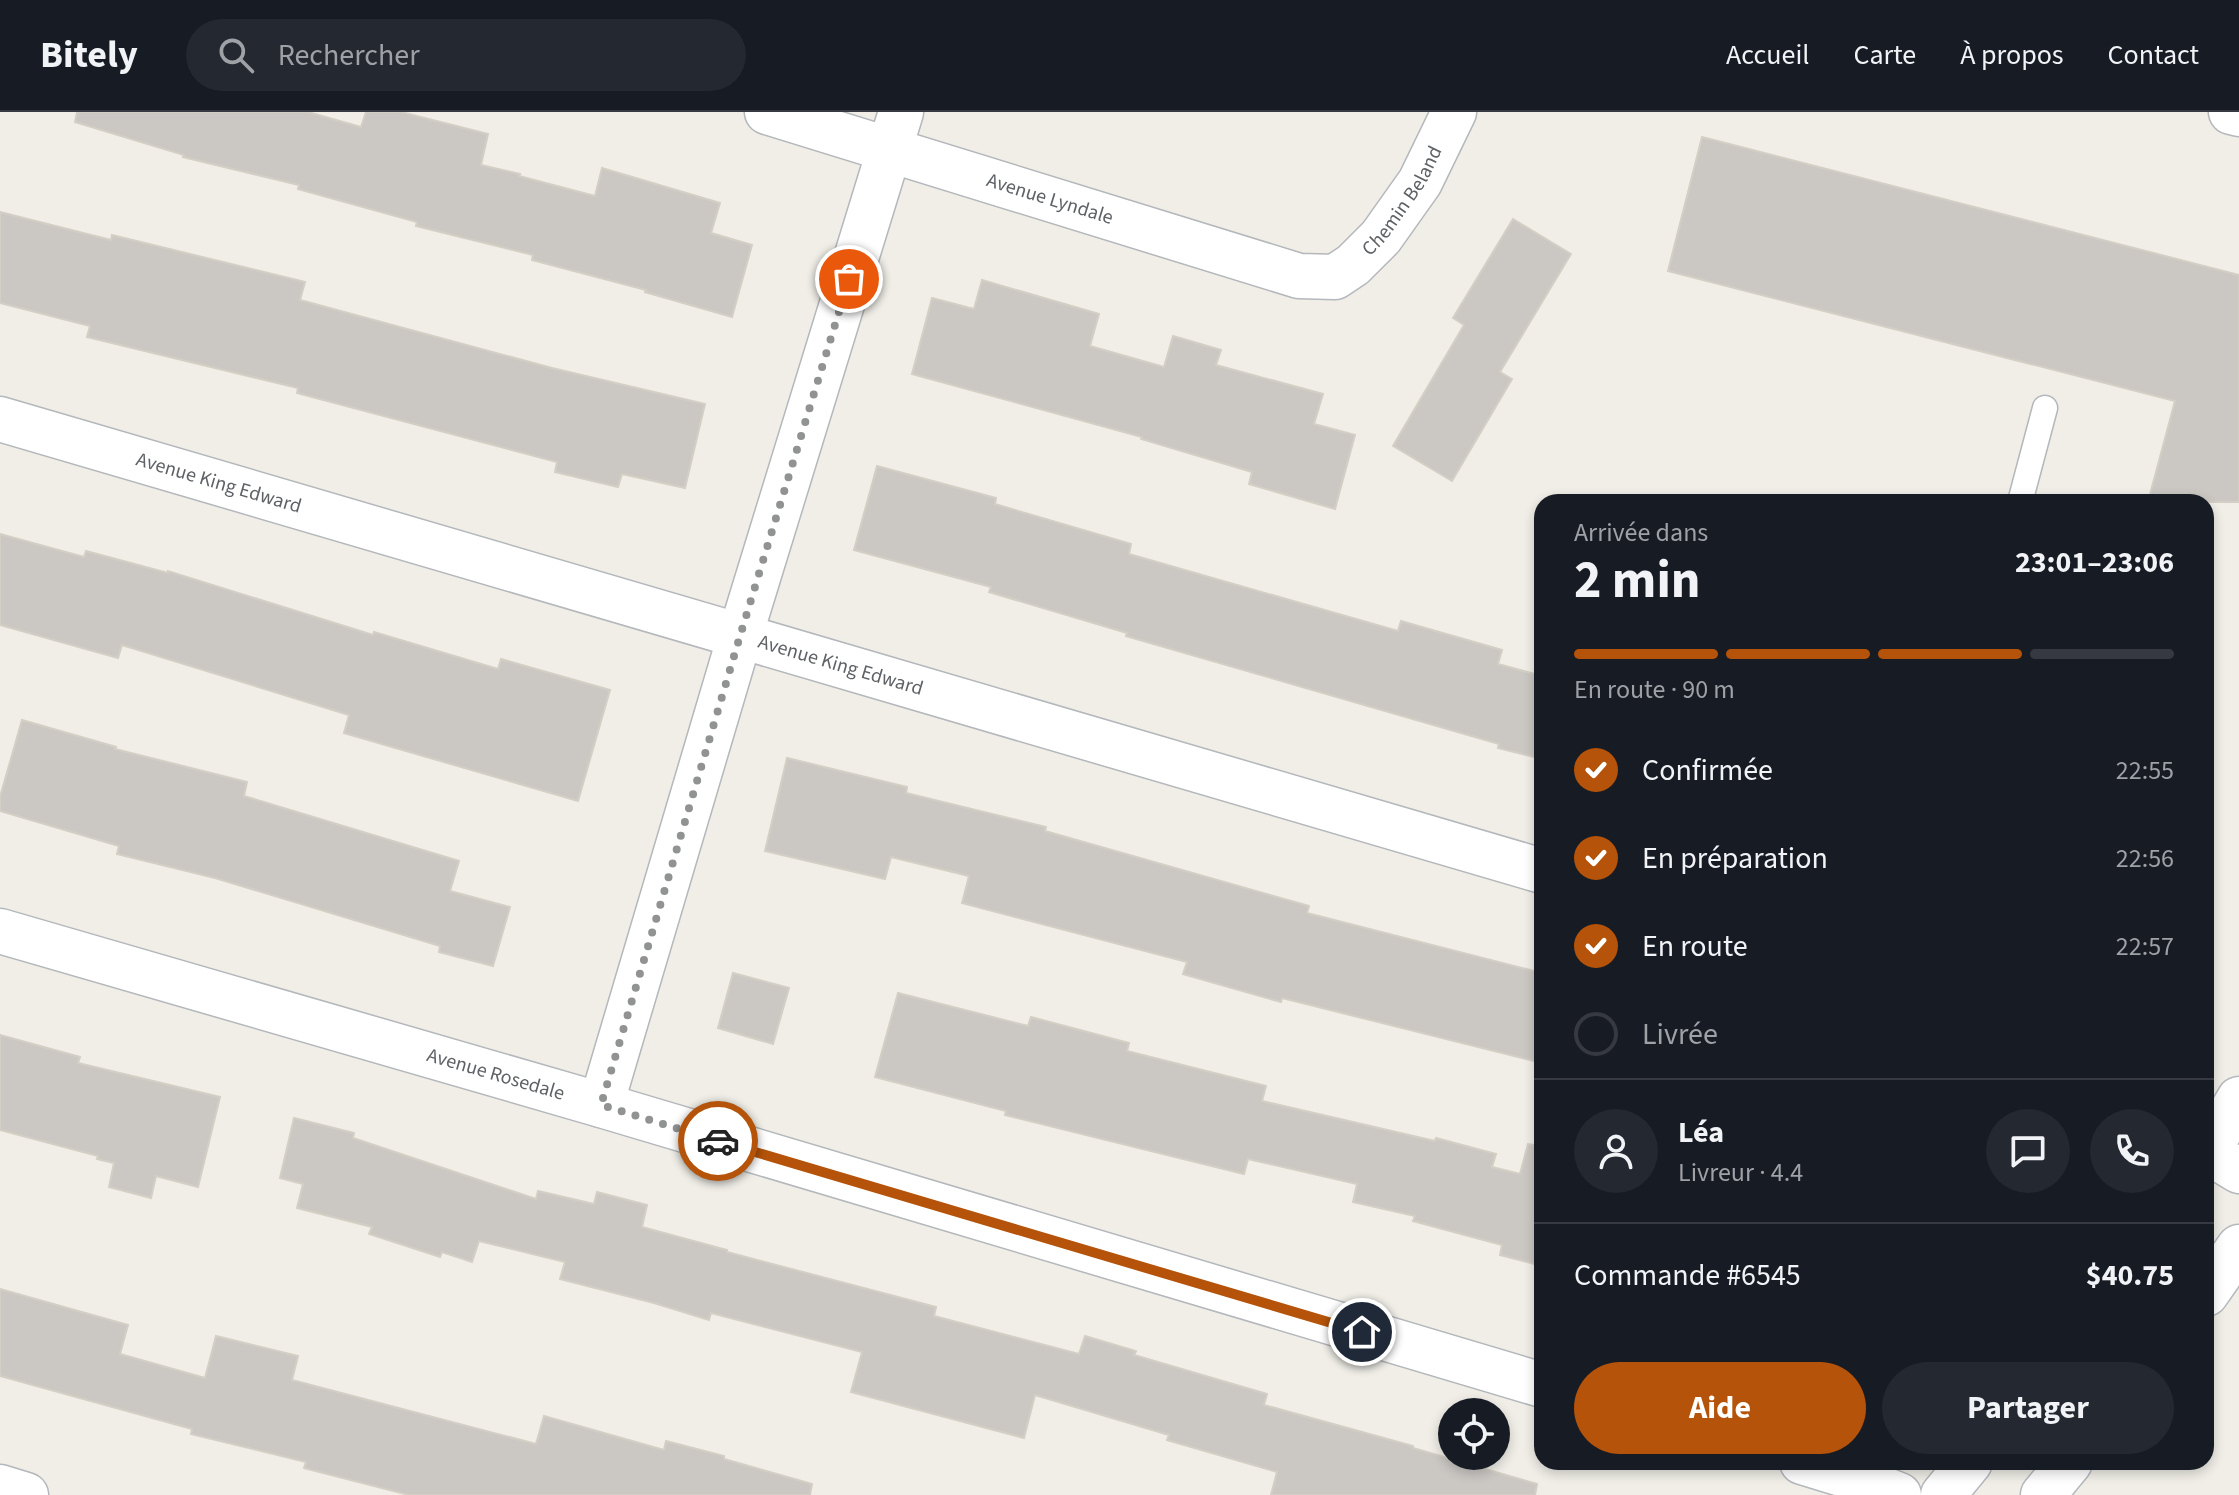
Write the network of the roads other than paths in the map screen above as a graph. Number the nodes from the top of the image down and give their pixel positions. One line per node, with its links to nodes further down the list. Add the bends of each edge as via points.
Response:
1 (767, 112): 5 (street, Avenue Lyndale)
2 (1454, 112): 6 (street, Chemin Beland, via 1420,182 1381,237)
3 (2231, 112): 4 (street)
4 (2239, 114)
5 (895, 130): 6 (street, Avenue Lyndale, via 1299,276); 10 (street)
6 (1335, 277)
7 (2045, 408): 9 (lane)
8 (0, 419): 10 (street, Avenue King Edward)
9 (2022, 494)
10 (740, 636): 11 (street, Avenue King Edward); 14 (street)
11 (1534, 869)
12 (0, 931): 14 (street, Avenue Rosedale)
13 (2239, 1099): 15 (street)
14 (601, 1105): 18 (street, Avenue Rosedale)
15 (2215, 1157)
16 (2239, 1247): 17 (street)
17 (2214, 1283)
18 (1534, 1383)
19 (1828, 1470): 24 (street)
20 (1963, 1470): 25 (street)
21 (2063, 1470): 26 (street)
22 (0, 1487): 23 (street)
23 (26, 1495)
24 (1899, 1495)
25 (1943, 1495)
26 (2043, 1495)

